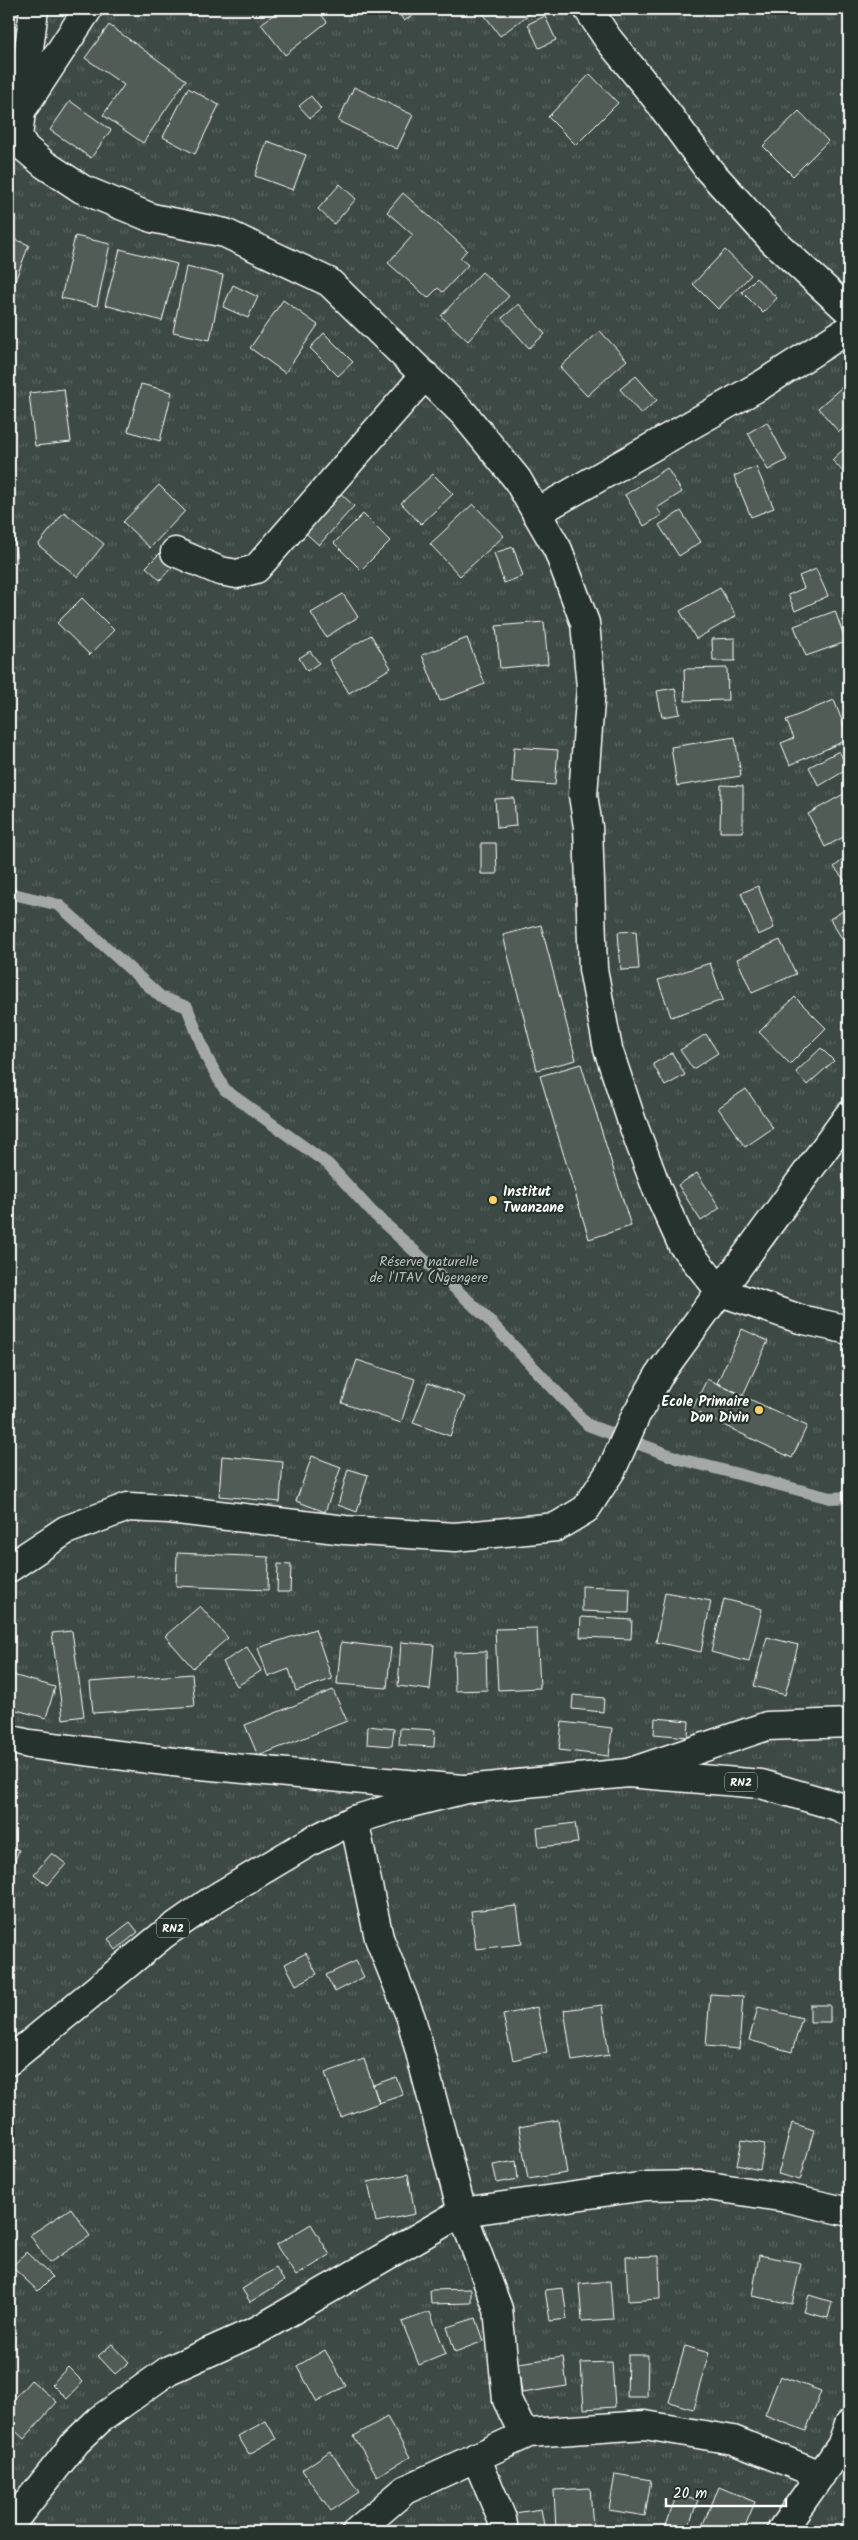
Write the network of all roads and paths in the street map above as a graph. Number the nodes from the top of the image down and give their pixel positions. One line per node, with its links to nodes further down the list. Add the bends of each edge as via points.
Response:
1 (34, 9): 4 (main road)
2 (88, 9): 4 (main road)
3 (588, 9): 5 (main road, via 709,170 773,242)
4 (17, 119): 7 (main road, via 18,136 25,148 82,189 152,218 224,233 329,282)
5 (849, 311)
6 (849, 329): 8 (main road, via 763,384)
7 (425, 375): 8 (main road, via 464,414 517,480); 9 (main road, via 256,569 237,574 220,571)
8 (536, 513): 11 (main road, via 558,550 585,623 591,687 583,795 593,969 608,1049 651,1173 682,1244)
9 (175, 552)
10 (849, 1115): 11 (main road)
11 (721, 1292): 12 (main road); 13 (main road, via 661,1372 636,1415 612,1469 586,1509 556,1527 455,1537 345,1530 169,1509 128,1508 66,1530)
12 (849, 1330)
13 (9, 1568)
14 (849, 1723): 16 (main road, via 767,1726)
15 (9, 1739): 17 (main road, via 190,1764)
16 (628, 1773): 17 (main road, RN2); 18 (main road, RN2, via 761,1784)
17 (466, 1789): 19 (main road, RN2)
18 (849, 1812)
19 (354, 1820): 20 (main road, RN2, via 312,1840 214,1898 164,1934); 21 (main road, via 379,1938 411,2018)
20 (9, 2061)
21 (462, 2212): 22 (main road, via 646,2186 702,2186 787,2198); 24 (main road, via 498,2309 506,2400); 27 (main road, via 258,2330 168,2370 99,2420 76,2442)
22 (849, 2212)
23 (849, 2424): 26 (main road, via 841,2446)
24 (524, 2435): 25 (main road); 26 (main road, via 644,2425 733,2440)
25 (476, 2457): 28 (main road, via 406,2490); 29 (main road)
26 (821, 2475): 30 (main road)
27 (9, 2526)
28 (357, 2531)
29 (504, 2531)
30 (781, 2531)

